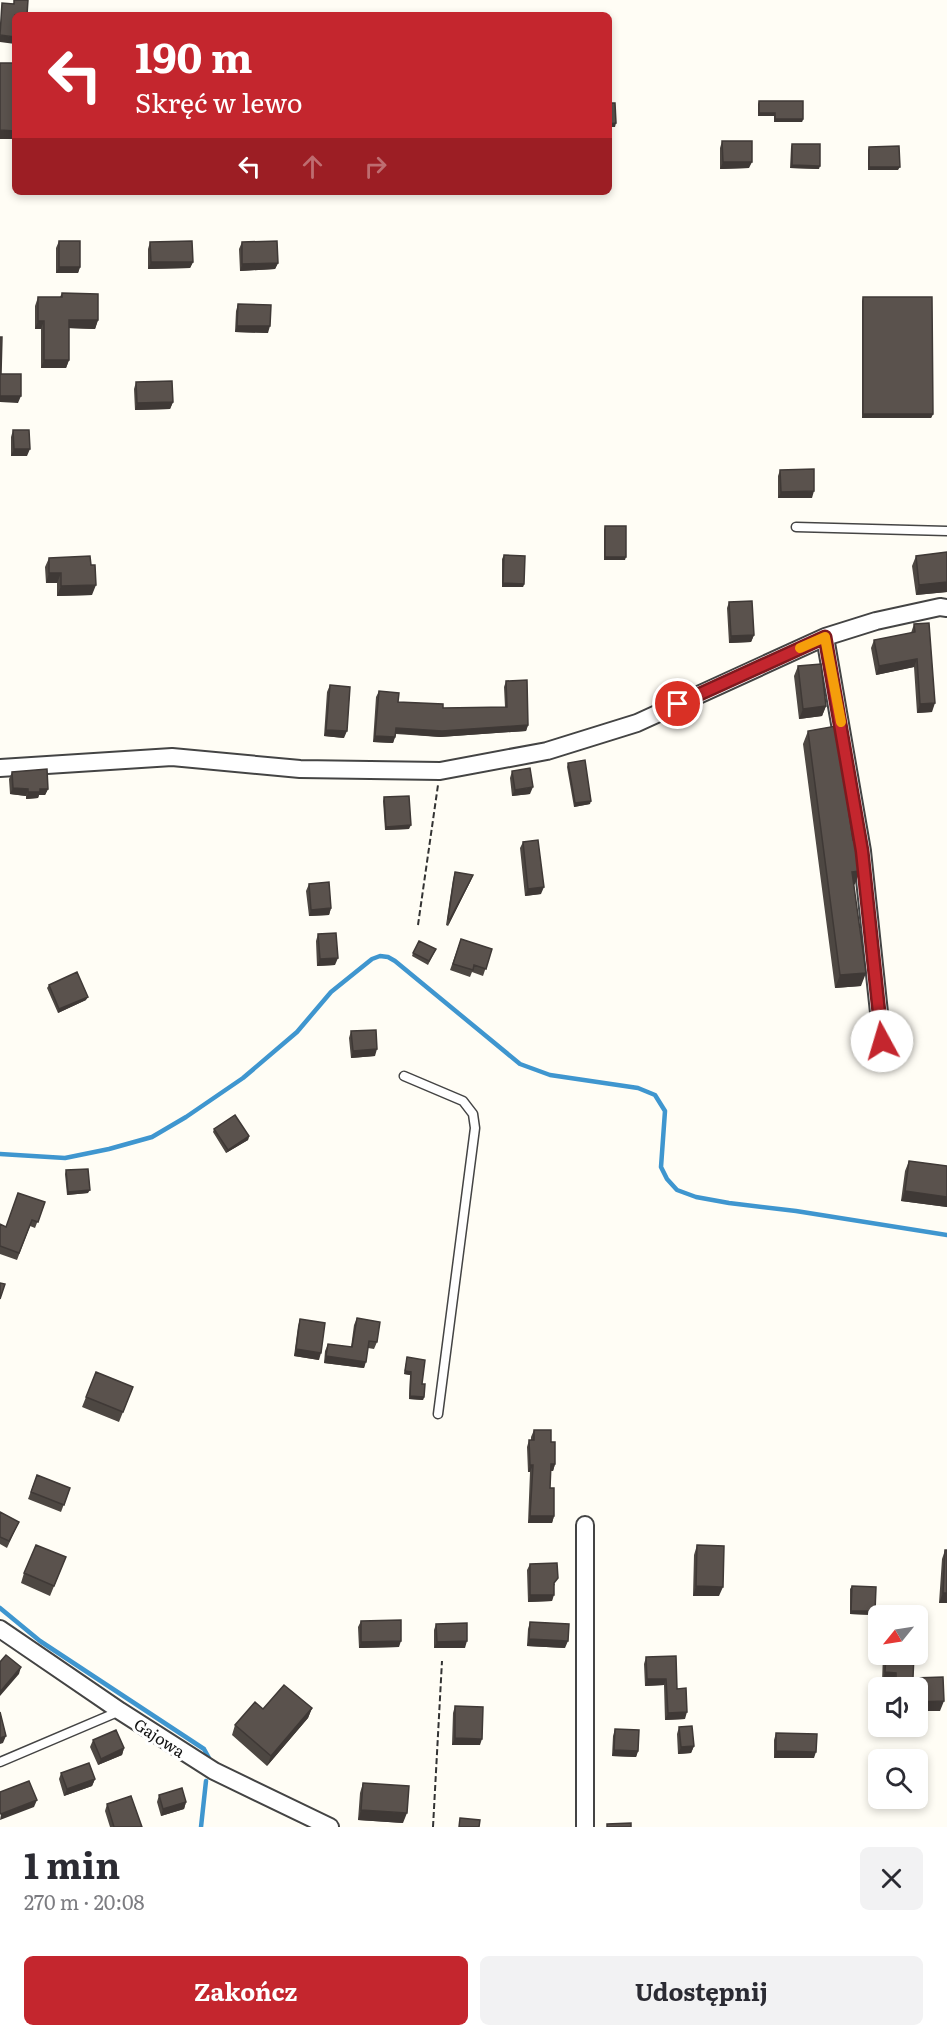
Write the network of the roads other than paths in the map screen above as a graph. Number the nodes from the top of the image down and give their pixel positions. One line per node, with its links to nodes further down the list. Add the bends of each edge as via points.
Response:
1 (796, 527): 2 (lane)
2 (947, 531)
3 (947, 608): 4 (street, via 876,621)
4 (825, 637): 5 (street, via 637,723 547,751 440,771 300,769 172,757); 6 (street, via 862,851)
5 (0, 768)
6 (882, 1041)
7 (404, 1076): 8 (lane, via 463,1101 473,1114 475,1128)
8 (438, 1414)
9 (585, 1525): 14 (street)
10 (0, 1629): 11 (street, Gajowa)
11 (120, 1711): 12 (lane); 13 (street, Gajowa, via 214,1771)
12 (0, 1762)
13 (330, 1827)
14 (585, 1827)

